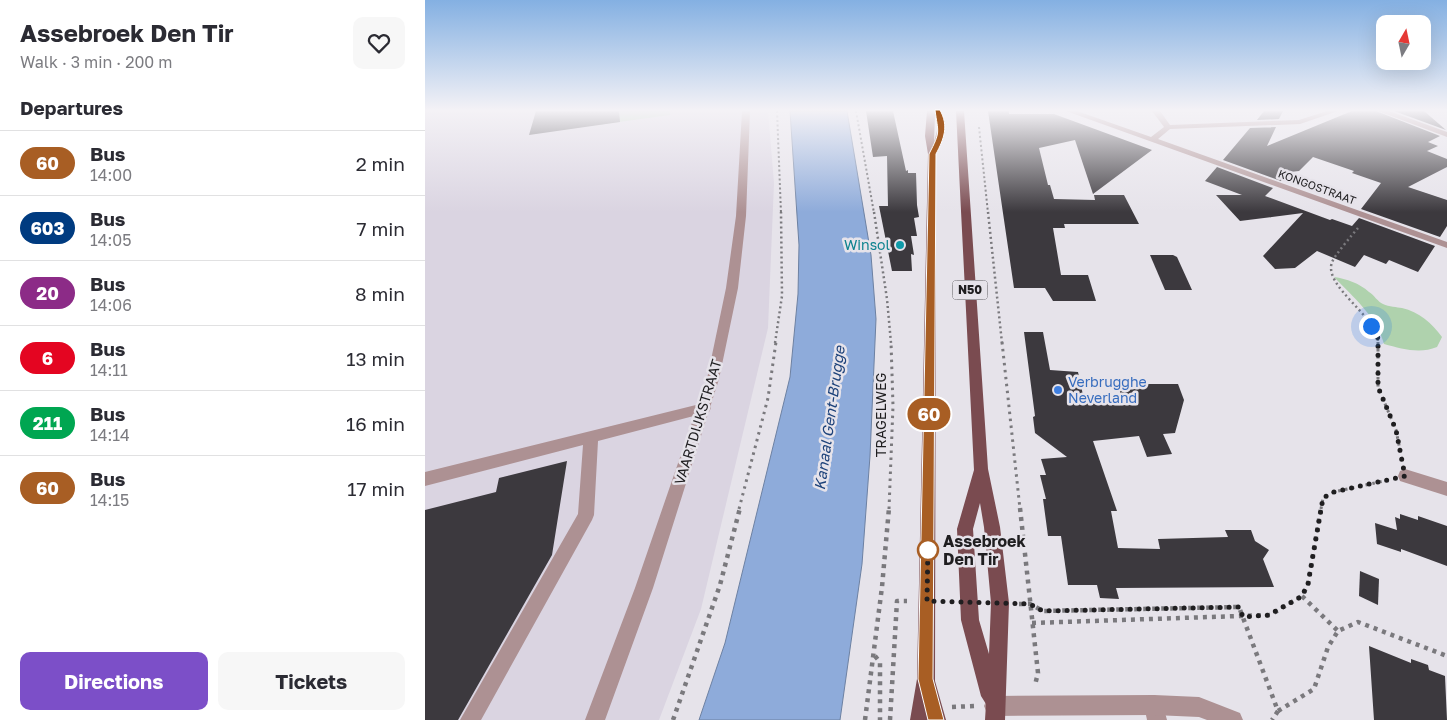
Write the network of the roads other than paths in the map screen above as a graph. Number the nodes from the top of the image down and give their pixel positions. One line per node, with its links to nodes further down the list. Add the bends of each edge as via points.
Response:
1 (744, 145): 8 (street, VAARTDIJKSTRAAT, via 741,216 732,288)
2 (931, 145): 6 (main road)
3 (938, 145): 6 (main road)
4 (962, 145): 10 (main road, N50)
5 (1168, 145): 7 (street, KONGOSTRAAT)
6 (933, 154): 14 (main road)
7 (1447, 245)
8 (704, 408): 9 (street); 18 (street, VAARTDIJKSTRAAT, via 644,588)
9 (591, 437): 12 (street); 17 (street, via 586,515)
10 (981, 469): 15 (main road, N50, via 993,527 1000,603); 15 (main road, N50, via 965,529 970,620)
11 (1405, 476): 13 (street)
12 (425, 478)
13 (1447, 489)
14 (925, 679): 19 (main road); 20 (main road)
15 (994, 713): 16 (street, via 1031,706)
16 (1156, 713): 21 (street, via 1199,707)
17 (470, 720)
18 (595, 720)
19 (919, 720)
20 (936, 720)
21 (1233, 720)

